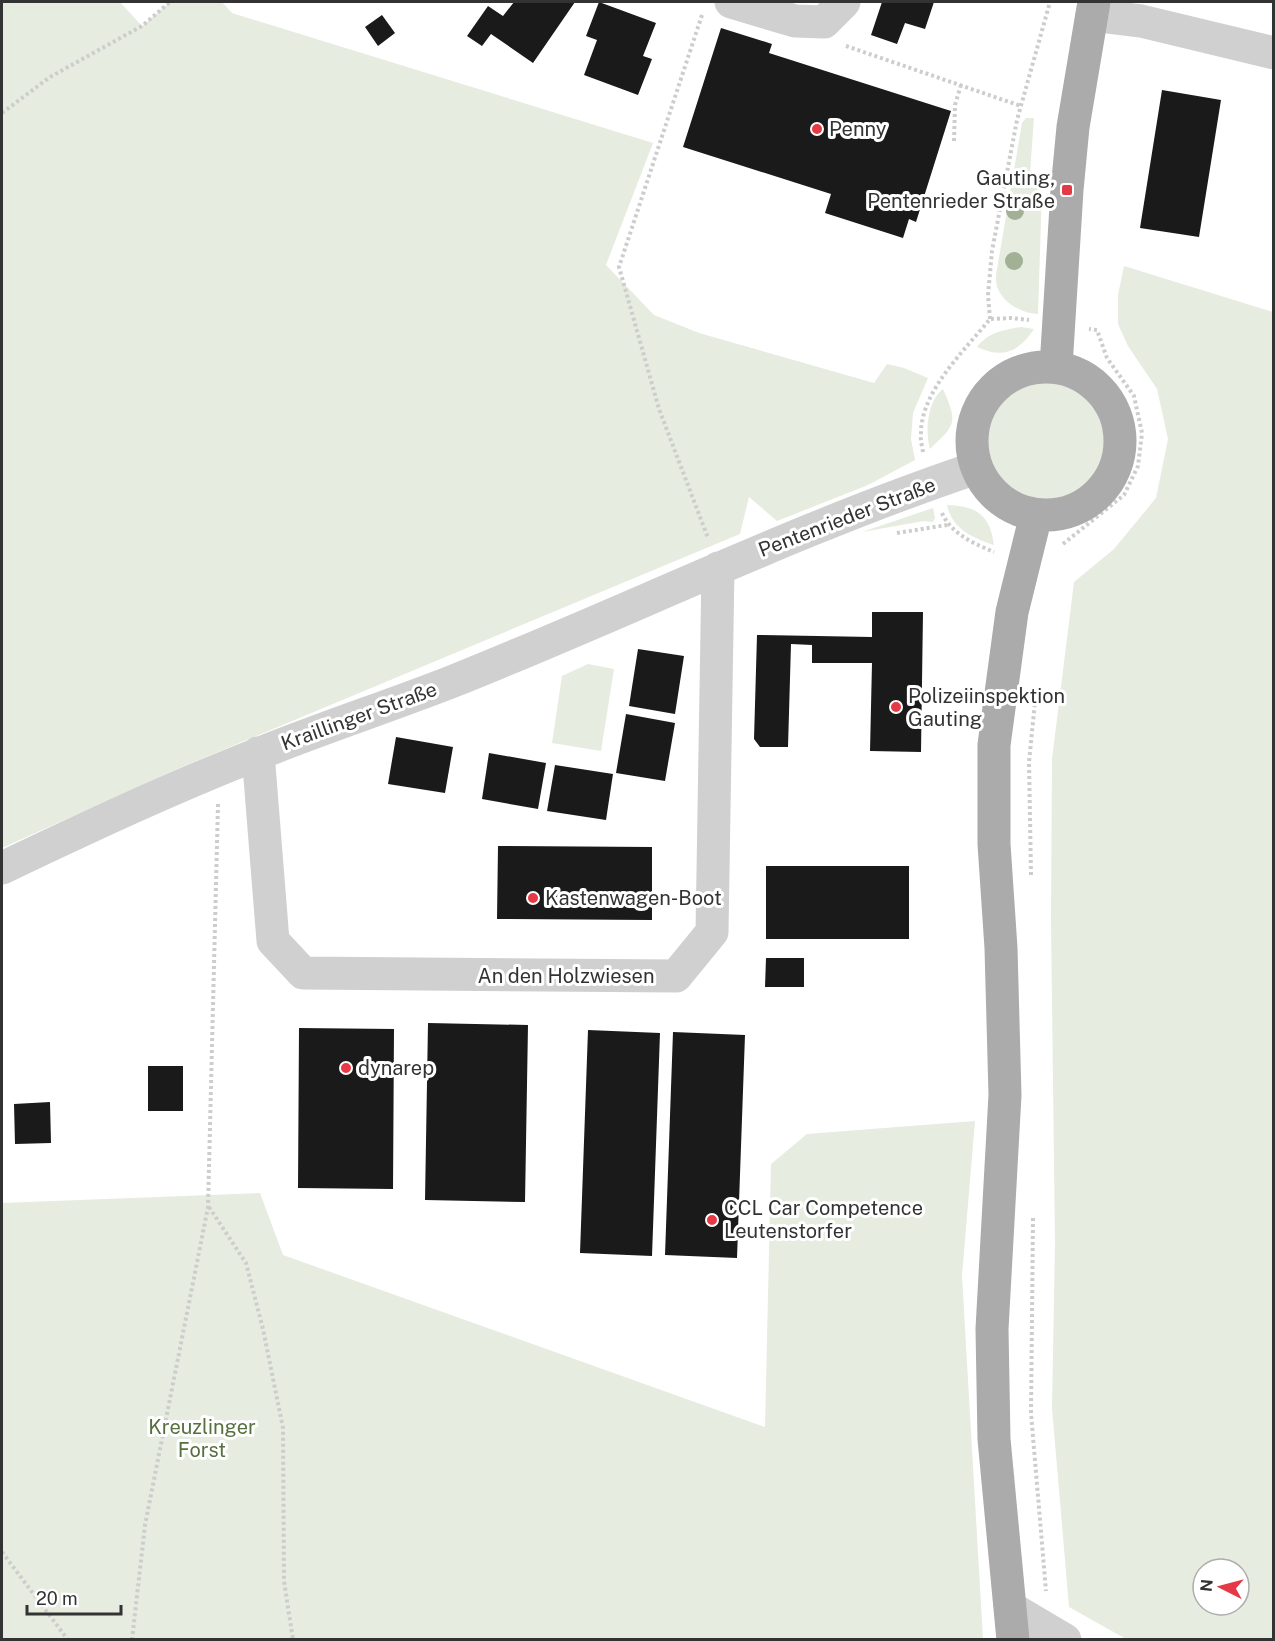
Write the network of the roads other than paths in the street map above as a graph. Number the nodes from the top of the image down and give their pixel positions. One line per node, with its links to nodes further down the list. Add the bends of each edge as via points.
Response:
1 (717, 7): 3 (street, via 795,21)
2 (1093, 8): 4 (street); 5 (main road, via 1071,148)
3 (834, 12)
4 (1274, 53)
5 (1056, 367): 6 (main road, via 1020,370 991,391 979,408 973,427); 7 (main road, via 1081,375 1102,391 1115,412 1121,438 1117,464 1105,487 1086,504 1062,514)
6 (976, 468): 7 (main road, via 1000,500); 8 (street, Pentenrieder Straße)
7 (1036, 515): 11 (main road, via 1012,612 994,745 994,844 1005,1095 992,1329 994,1439)
8 (718, 568): 9 (street, Kraillinger Straße, via 451,682); 9 (street, An den Holzwiesen, via 712,932 676,976 303,973 273,941)
9 (258, 753): 10 (street, Kraillinger Straße)
10 (2, 868)
11 (1011, 1608): 12 (main road); 13 (street)
12 (1013, 1640)
13 (1065, 1640)

